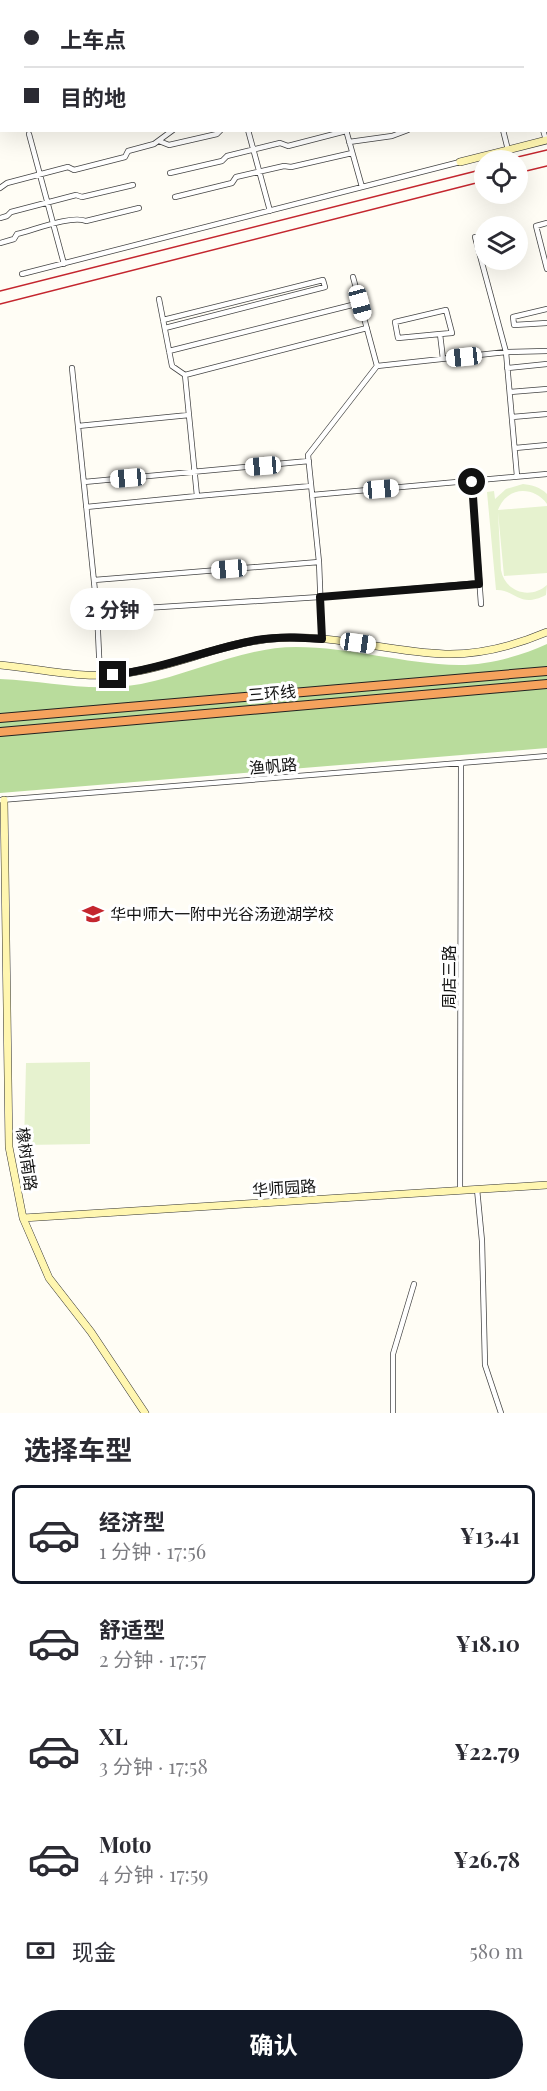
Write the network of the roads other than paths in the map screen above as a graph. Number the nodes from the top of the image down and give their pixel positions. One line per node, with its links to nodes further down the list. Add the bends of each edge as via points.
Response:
1 (170, 132): 10 (street)
2 (220, 132): 10 (street, via 169,145)
3 (248, 132): 12 (street)
4 (342, 132): 12 (street, via 288,146 280,143)
5 (346, 132): 11 (street)
6 (401, 132): 11 (street)
7 (504, 132): 13 (street)
8 (29, 134): 19 (street)
9 (546, 140): 13 (street)
10 (159, 141): 19 (street, via 128,151 125,157)
11 (349, 142): 14 (street)
12 (253, 150): 17 (street); 18 (street)
13 (508, 150)
14 (352, 153): 17 (street); 21 (street)
15 (474, 158): 16 (street)
16 (460, 162): 21 (street)
17 (259, 171): 23 (street, via 236,177 232,183); 26 (street)
18 (170, 173)
19 (39, 174): 22 (street); 24 (street)
20 (133, 185): 24 (street)
21 (362, 187): 26 (street)
22 (0, 188)
23 (174, 197)
24 (47, 202): 27 (street); 29 (street)
25 (139, 208): 29 (street)
26 (270, 211): 33 (street)
27 (0, 218)
28 (547, 224): 31 (street, via 536,226)
29 (53, 225): 32 (street, via 17,234 14,239); 33 (street)
30 (547, 238): 31 (street)
31 (540, 240): 34 (street)
32 (0, 243)
33 (64, 264): 36 (street)
34 (547, 269)
35 (484, 270): 46 (street)
36 (22, 274)
37 (353, 277): 40 (street)
38 (159, 299): 43 (street)
39 (233, 302): 42 (street); 42 (street, via 323,280 325,287); 43 (street)
40 (360, 303): 48 (street); 50 (street)
41 (547, 309): 44 (street)
42 (235, 310): 47 (street)
43 (163, 320): 47 (street)
44 (513, 321): 45 (street, via 514,325); 46 (street)
45 (547, 323)
46 (498, 324): 52 (street)
47 (165, 328): 50 (street)
48 (367, 328): 55 (street); 58 (street)
49 (440, 334): 49 (street, via 398,338 395,322 446,310 452,333); 53 (street)
50 (169, 351): 58 (street, via 172,366)
51 (547, 351): 52 (street)
52 (506, 352): 53 (street); 57 (street)
53 (443, 359): 55 (street)
54 (547, 364): 57 (street)
55 (377, 366): 67 (street, via 308,455)
56 (72, 368): 64 (street)
57 (507, 368): 60 (street)
58 (185, 375): 62 (street)
59 (547, 389): 60 (street)
60 (510, 392): 63 (street)
61 (547, 414): 63 (street)
62 (189, 415): 64 (street); 68 (street)
63 (512, 417): 66 (street)
64 (78, 426): 71 (street)
65 (547, 444): 66 (street)
66 (515, 448): 70 (street)
67 (309, 461): 68 (street); 73 (street)
68 (194, 472): 71 (street); 75 (street)
69 (547, 474): 70 (street)
70 (516, 476): 72 (street)
71 (84, 482): 76 (street)
72 (472, 482): 74 (street); 79 (street)
73 (311, 486): 74 (street); 75 (street)
74 (312, 495): 77 (street)
75 (196, 496): 76 (street)
76 (86, 507): 78 (street)
77 (319, 562): 78 (street); 80 (street)
78 (94, 580): 82 (street)
79 (479, 584): 80 (street); 81 (street)
80 (320, 597): 82 (street); 84 (street)
81 (481, 604)
82 (97, 611): 87 (street)
83 (547, 632): 84 (street, via 513,645 448,654)
84 (322, 639): 87 (street, via 258,640 152,669)
85 (0, 665): 87 (street)
86 (547, 671): 89 (highway, 三环线)
87 (100, 676)
88 (547, 684): 90 (highway, 三环线)
89 (0, 718)
90 (0, 732)
91 (547, 756): 92 (street, 渔帆路)
92 (461, 763): 93 (street, 渔帆路); 96 (street, 周店三路)
93 (2, 800): 97 (street, 橡树南路, via 9,1147)
94 (547, 1185): 95 (street, 华师园路)
95 (477, 1189): 96 (street, 华师园路); 101 (street, via 485,1365)
96 (460, 1190): 97 (street, 华师园路)
97 (23, 1218): 99 (street, 橡树南路, via 49,1278)
98 (414, 1284): 100 (street, via 393,1354)
99 (145, 1413)
100 (393, 1413)
101 (501, 1413)

